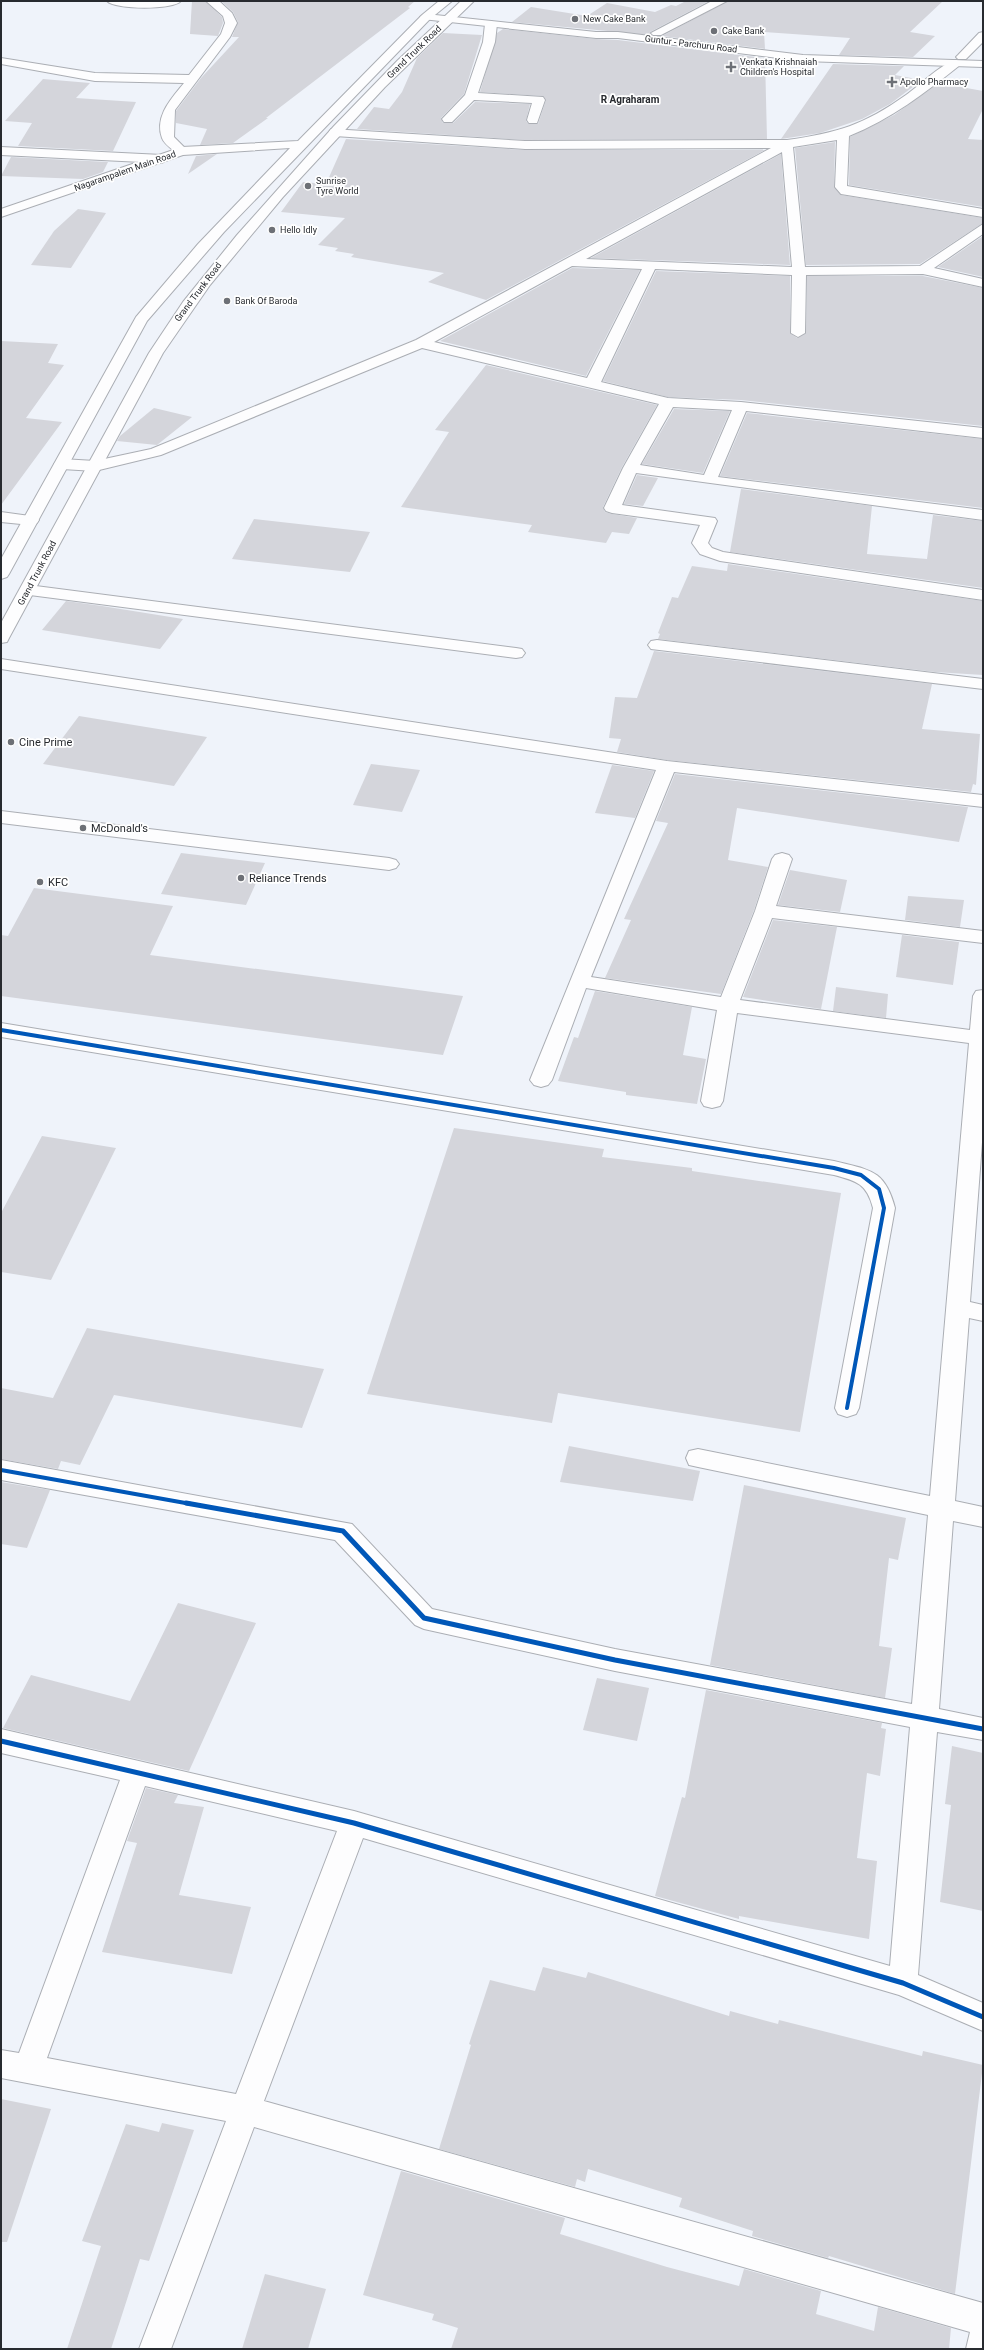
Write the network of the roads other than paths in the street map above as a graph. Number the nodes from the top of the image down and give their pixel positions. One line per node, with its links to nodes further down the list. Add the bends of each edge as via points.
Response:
1 (113, 1): 2 (street, via 139,5)
2 (175, 1)
3 (212, 1): 15 (street, via 228,14 231,23 226,35)
4 (468, 1): 7 (street, Grand Trunk Road)
5 (721, 1): 9 (street)
6 (436, 9): 7 (street); 21 (street, Grand Trunk Road)
7 (452, 15): 8 (street, Guntur - Parchuru Road); 9 (street, Guntur - Parchuru Road); 19 (street, Grand Trunk Road)
8 (491, 24): 12 (street, Guntur - Parchuru Road, via 803,58); 16 (street, via 489,42)
9 (657, 33): 12 (street, Guntur - Parchuru Road, via 810,53)
10 (983, 35): 12 (street)
11 (983, 58): 12 (street, Guntur - Parchuru Road)
12 (959, 60): 14 (street, Guntur - Parchuru Road); 20 (street, via 902,106 882,118)
13 (1, 61): 15 (street, via 39,65 71,74 96,77)
14 (983, 64)
15 (193, 79): 24 (street, via 169,110 167,123 168,138)
16 (471, 96): 17 (street); 18 (street, via 539,100)
17 (448, 119)
18 (533, 120)
19 (335, 132): 22 (street, via 525,145); 41 (street, Grand Trunk Road, via 227,254 177,318)
20 (843, 134): 22 (street); 26 (street, via 841,186 846,191)
21 (300, 144): 24 (street, Nagarampalem Main Road); 40 (street, Grand Trunk Road, via 167,286 142,320)
22 (787, 144): 29 (street); 32 (street)
23 (1, 151): 25 (street)
24 (182, 151): 25 (street, Nagarampalem Main Road)
25 (162, 159): 27 (street, Nagarampalem Main Road)
26 (983, 212)
27 (1, 213)
28 (983, 228): 31 (street)
29 (568, 262): 30 (street); 35 (street)
30 (650, 266): 32 (street); 36 (street)
31 (923, 270): 32 (street); 33 (street)
32 (799, 271): 34 (street)
33 (983, 283)
34 (798, 333)
35 (421, 343): 36 (street); 41 (street, via 156,452)
36 (593, 382): 37 (street)
37 (668, 402): 38 (street); 42 (street)
38 (741, 406): 39 (street); 43 (street)
39 (983, 433)
40 (62, 464): 41 (street); 46 (street, Grand Trunk Road)
41 (95, 466): 48 (street, Grand Trunk Road)
42 (631, 468): 43 (street); 49 (street, via 612,508 709,522 700,543 706,551 720,556)
43 (709, 480): 44 (street)
44 (983, 515)
45 (1, 517): 46 (street)
46 (31, 520): 47 (street, Grand Trunk Road)
47 (1, 574)
48 (28, 590): 50 (street, Grand Trunk Road); 52 (street)
49 (983, 595)
50 (1, 638)
51 (657, 645): 54 (street)
52 (516, 653)
53 (1, 664): 55 (street)
54 (983, 684)
55 (667, 766): 56 (street); 62 (street)
56 (983, 800)
57 (1, 817): 59 (street)
58 (782, 859): 60 (street)
59 (389, 864)
60 (766, 911): 61 (street); 64 (street)
61 (983, 937)
62 (579, 981): 64 (street); 67 (street)
63 (983, 996): 66 (street)
64 (728, 1005): 66 (street); 68 (street)
65 (1, 1030): 72 (street, via 834,1168 861,1175 879,1189 884,1208)
66 (980, 1038): 69 (street)
67 (541, 1080)
68 (712, 1101)
69 (978, 1138): 70 (street)
70 (959, 1308): 71 (street); 75 (street)
71 (983, 1313)
72 (847, 1408)
73 (698, 1458): 75 (street)
74 (1, 1470): 77 (street, via 343,1531 424,1618 615,1660)
75 (942, 1508): 76 (street); 77 (street)
76 (983, 1517)
77 (925, 1717): 78 (street); 82 (street)
78 (983, 1728)
79 (1, 1741): 80 (street)
80 (136, 1773): 81 (street); 84 (street)
81 (354, 1823): 82 (street); 85 (street)
82 (903, 1983): 83 (street)
83 (983, 2017)
84 (14, 2067): 85 (street)
85 (245, 2110): 86 (street); 88 (street)
86 (983, 2319)
87 (983, 2340): 89 (street)
88 (155, 2349)
89 (982, 2349)

